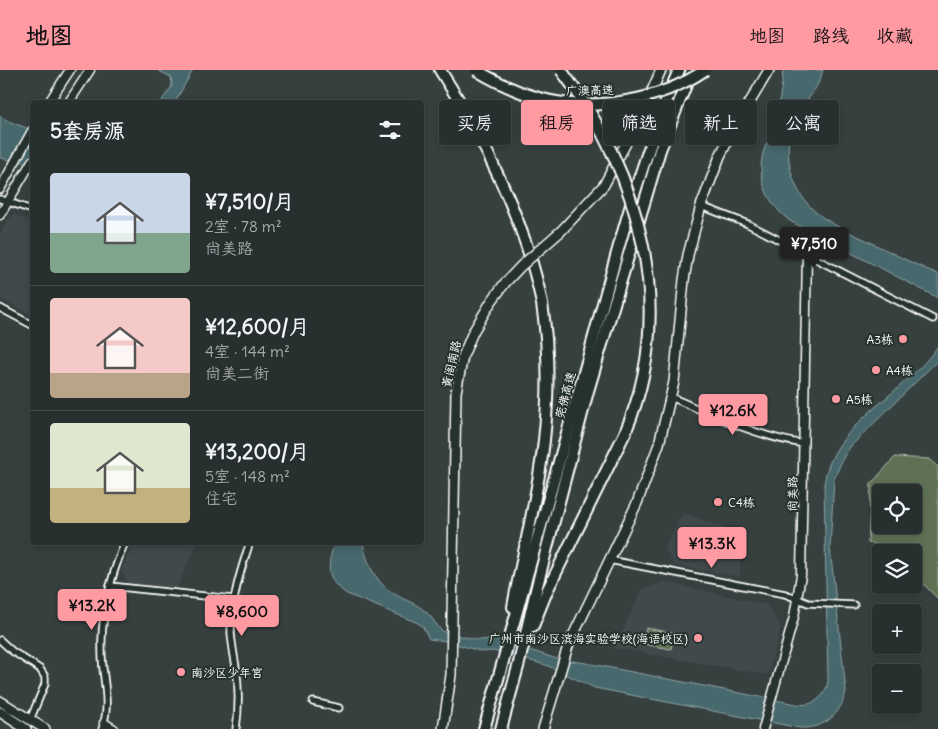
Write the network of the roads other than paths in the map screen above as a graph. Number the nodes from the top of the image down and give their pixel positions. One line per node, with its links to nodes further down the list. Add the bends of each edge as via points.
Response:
1 (70, 70): 11 (street)
2 (90, 70): 12 (street)
3 (440, 70): 29 (highway, via 498,176 526,249 542,304 547,352 544,440)
4 (476, 70): 9 (highway, 广澳高速, bridge, via 509,88 540,99 596,104 656,94)
5 (562, 70): 31 (highway, bridge, via 589,109 618,166 646,256 650,307 648,349 633,414)
6 (661, 70): 46 (main road, 黄阁南路, bridge, via 604,184 561,231 505,283 490,302 463,356 456,392 451,675)
7 (679, 70): 29 (highway, 莞佛高速, bridge, via 658,121 625,225)
8 (692, 70): 31 (highway, 莞佛高速, bridge, via 660,150 588,391)
9 (705, 70)
10 (769, 70): 17 (main road, via 732,132)
11 (51, 100)
12 (70, 100)
13 (30, 134): 15 (street)
14 (30, 164): 16 (street)
15 (0, 189)
16 (3, 200): 18 (street); 19 (street)
17 (701, 206): 20 (street, via 748,224); 24 (main road, via 684,280)
18 (30, 209)
19 (0, 215)
20 (807, 254): 22 (street); 25 (street, 尚美路)
21 (0, 308): 23 (street)
22 (933, 319)
23 (30, 324)
24 (671, 397): 25 (street, via 754,433); 28 (main road, via 649,474)
25 (804, 444): 33 (street, 尚美路, via 802,564)
26 (124, 545): 30 (street)
27 (249, 545): 32 (street)
28 (609, 560): 33 (street); 49 (main road, via 568,646)
29 (522, 580): 47 (highway)
30 (110, 586): 32 (street); 41 (street, via 102,638 107,700)
31 (542, 588): 48 (highway)
32 (233, 599): 45 (street, via 231,634 238,693)
33 (798, 599): 34 (street, via 808,603); 50 (street, 尚美路)
34 (854, 605)
35 (0, 640): 40 (street, via 40,669 45,677)
36 (0, 701): 40 (main road)
37 (313, 702): 38 (street)
38 (338, 708)
39 (0, 712): 42 (main road)
40 (30, 720): 43 (main road)
41 (103, 726): 44 (street)
42 (26, 729)
43 (45, 729)
44 (114, 729)
45 (236, 729)
46 (443, 729)
47 (484, 729)
48 (500, 729)
49 (544, 729)
50 (763, 729)

